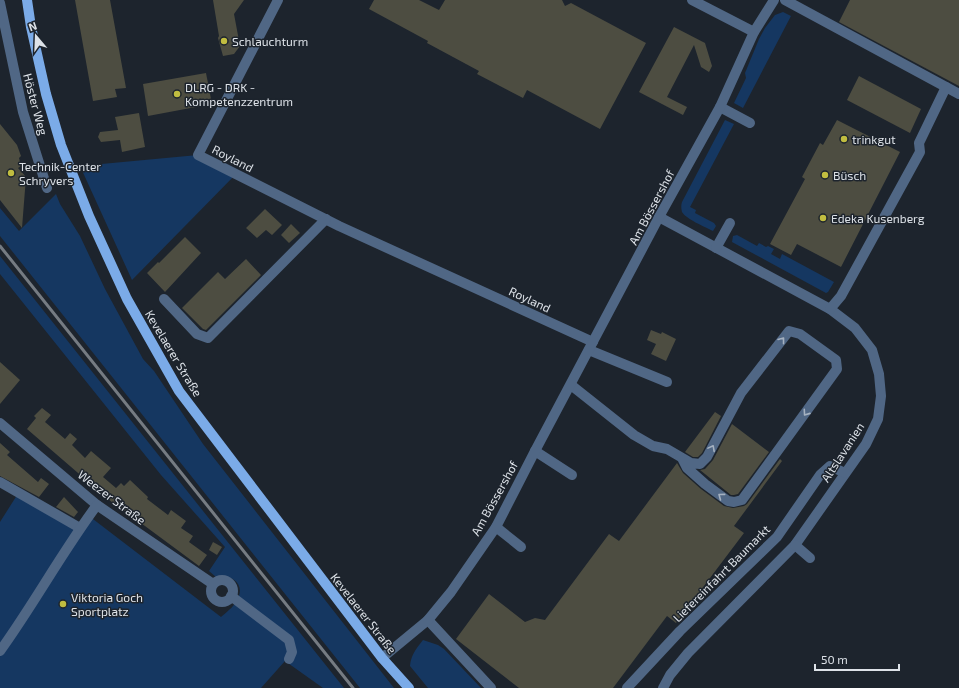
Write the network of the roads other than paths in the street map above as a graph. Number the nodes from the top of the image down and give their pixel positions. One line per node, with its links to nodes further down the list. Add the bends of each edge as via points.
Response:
1 (27, 0): 39 (main road, Kevelaerer Straße, via 46,94 61,145 89,216 127,299 179,391)
2 (278, 0): 14 (street, Royland, via 198,154)
3 (692, 0): 7 (street)
4 (774, 0): 7 (street, Am Bössershof)
5 (785, 0): 8 (street)
6 (0, 3): 12 (street, Höster Weg, via 23,112)
7 (754, 32): 10 (street, Am Bössershof)
8 (946, 87): 9 (street); 18 (street, via 919,143 920,152 841,296)
9 (959, 94)
10 (720, 108): 11 (street); 13 (street, Am Bössershof)
11 (750, 123)
12 (47, 188)
13 (659, 217): 16 (street, Altslavanien); 19 (street, Am Bössershof)
14 (326, 219): 17 (street, via 208,338 197,334); 19 (street, Royland)
15 (730, 222): 16 (street)
16 (716, 248): 18 (street, Altslavanien)
17 (164, 299)
18 (830, 309): 25 (street, Altslavanien, via 855,328 872,350 879,374 881,396 878,419 866,444)
19 (591, 346): 20 (street); 21 (street, Am Bössershof)
20 (667, 382)
21 (571, 385): 23 (street, Am Bössershof); 24 (street, via 634,435)
22 (0, 423): 28 (street, Weezer Straße)
23 (535, 450): 26 (street); 29 (street, Am Bössershof)
24 (682, 458): 24 (street, one-way to 24, via 700,464 707,457 741,393 789,331 800,334 836,360 837,369 742,500 728,501 684,466)
25 (846, 473): 31 (street, Altslavanien); 43 (street, Liefereinfahrt Baumarkt, via 830,466 820,475 777,537 680,631)
26 (572, 475)
27 (0, 482): 30 (street)
28 (97, 505): 30 (street); 34 (street, Weezer Straße)
29 (496, 527): 32 (street); 36 (street, Am Bössershof, via 451,592)
30 (80, 528): 37 (street)
31 (795, 545): 33 (street); 44 (street, Altslavanien, via 688,653)
32 (521, 547)
33 (810, 558)
34 (213, 584): 35 (street, via 219,580 228,582 232,587); 35 (street, via 211,591 217,600 224,601)
35 (231, 596): 40 (street, via 289,640 292,652)
36 (428, 620): 39 (street, Am Bössershof); 42 (street)
37 (4, 642): 38 (street)
38 (0, 651)
39 (382, 658): 41 (main road, Kevelaerer Straße)
40 (289, 659)
41 (409, 688)
42 (491, 688)
43 (628, 688)
44 (663, 688)

